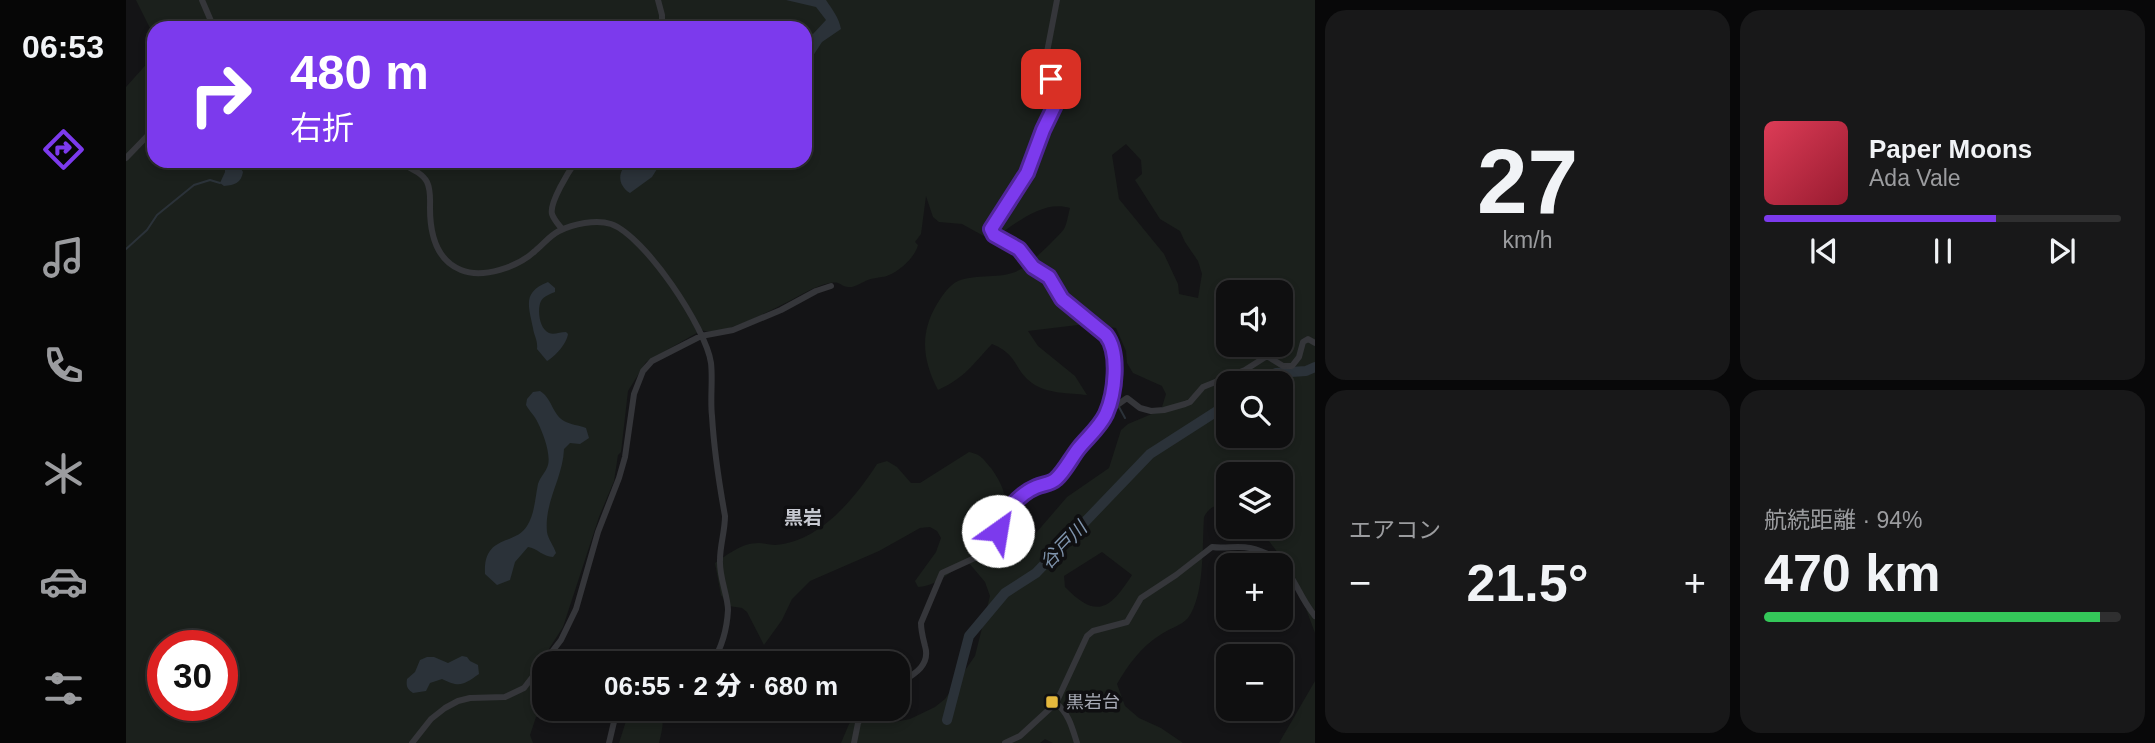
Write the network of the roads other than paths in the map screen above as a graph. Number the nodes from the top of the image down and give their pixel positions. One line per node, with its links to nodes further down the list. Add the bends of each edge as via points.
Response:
1 (202, 0): 4 (street)
2 (658, 0): 5 (street)
3 (1058, 0): 14 (street, via 1047,52 1056,103 1027,173 991,229 1019,249 1033,267 1049,277 1062,299 1110,340 1115,364)
4 (211, 21)
5 (662, 21)
6 (147, 136): 7 (street)
7 (126, 158)
8 (409, 168): 10 (street, via 428,183 436,244 447,261 464,271 479,274 506,267 528,257)
9 (571, 168): 10 (street, via 552,208)
10 (562, 229): 12 (street, via 601,222 628,234 658,266)
11 (831, 286): 12 (street, via 733,330)
12 (701, 336): 16 (street, via 711,361 725,529 720,563 728,609); 21 (street, via 652,361 643,371 631,405 619,478 561,640 524,688 505,696 458,701 431,719)
13 (1315, 343): 14 (street, via 1303,342 1292,366 1267,356 1203,387 1185,404 1151,411 1127,398)
14 (1108, 412): 17 (street, via 1055,480 1031,489 1013,505 999,524 992,550 947,569 939,578 921,623 925,662)
15 (1315, 616): 18 (street, via 1282,563 1246,547 1212,547 1141,598 1127,622 1090,633)
16 (719, 651)
17 (910, 677)
18 (1056, 703): 24 (street, via 1020,736); 25 (street, via 1071,721)
19 (614, 721): 22 (street)
20 (859, 721): 23 (street)
21 (412, 743)
22 (609, 743)
23 (854, 743)
24 (1005, 743)
25 (1077, 743)

